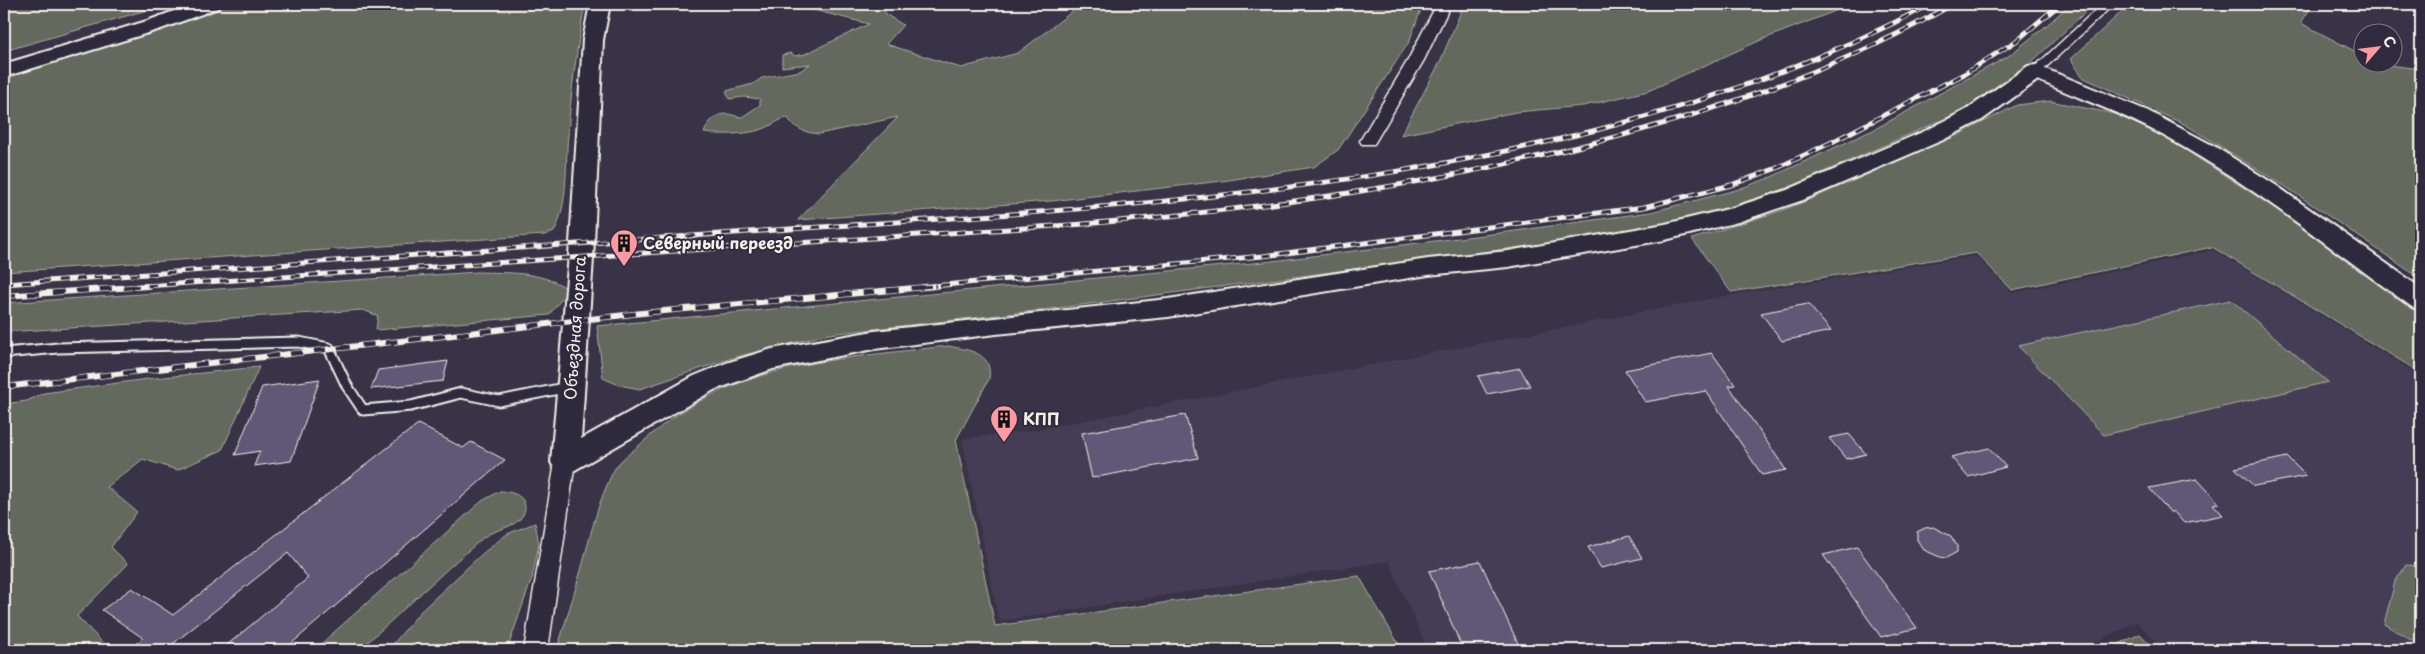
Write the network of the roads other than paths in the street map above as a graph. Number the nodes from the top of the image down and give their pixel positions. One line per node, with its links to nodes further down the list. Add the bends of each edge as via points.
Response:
1 (211, 4): 5 (street, via 154,25)
2 (600, 4): 10 (street, Объездная дорога, via 593,40)
3 (1444, 4): 7 (street, via 1416,60)
4 (2108, 4): 6 (lane)
5 (4, 70)
6 (2036, 71): 8 (street, via 2174,132 2262,189); 11 (street, via 1974,115 1935,135 1795,195 1738,214 1581,248 1428,266 1168,308 874,340 772,359 704,383)
7 (1368, 141)
8 (2421, 301)
9 (4, 353): 10 (lane, via 58,348 299,342 329,348 363,410 411,406 461,393 500,402)
10 (571, 387): 11 (street, Объездная дорога)
11 (565, 462): 12 (street, Объездная дорога)
12 (536, 650)

